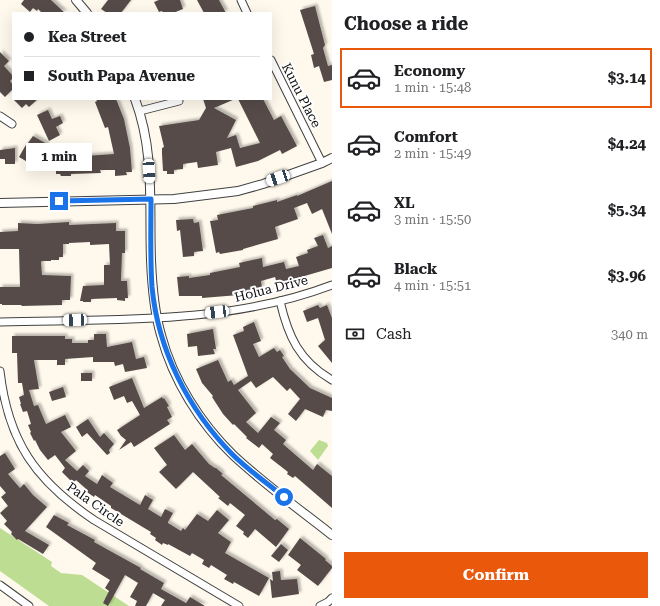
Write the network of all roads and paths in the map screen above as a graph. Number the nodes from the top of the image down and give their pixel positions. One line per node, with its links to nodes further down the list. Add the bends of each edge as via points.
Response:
1 (76, 0): 3 (street)
2 (241, 0): 4 (street)
3 (87, 12)
4 (247, 12)
5 (272, 62): 12 (street, Kunu Place)
6 (135, 100): 8 (street)
7 (179, 102): 8 (street)
8 (140, 111): 13 (street, via 148,150)
9 (0, 116): 10 (street)
10 (12, 124)
11 (332, 158): 12 (street)
12 (322, 163): 13 (street, via 238,191)
13 (151, 199): 14 (street); 17 (street, via 152,289)
14 (0, 203)
15 (332, 285): 16 (street, Holua Drive)
16 (280, 301): 17 (street, Holua Drive, via 247,308); 20 (street, via 291,338 300,353)
17 (158, 319): 18 (street, Holua Drive); 21 (street, via 161,335 177,376 210,430 233,455)
18 (0, 323)
19 (0, 371): 25 (street, Pala Circle, via 5,403 13,427 30,462 46,481 94,520)
20 (332, 380)
21 (332, 535)
22 (0, 585): 24 (street)
23 (332, 598): 26 (street)
24 (29, 606)
25 (238, 606)
26 (320, 606)

